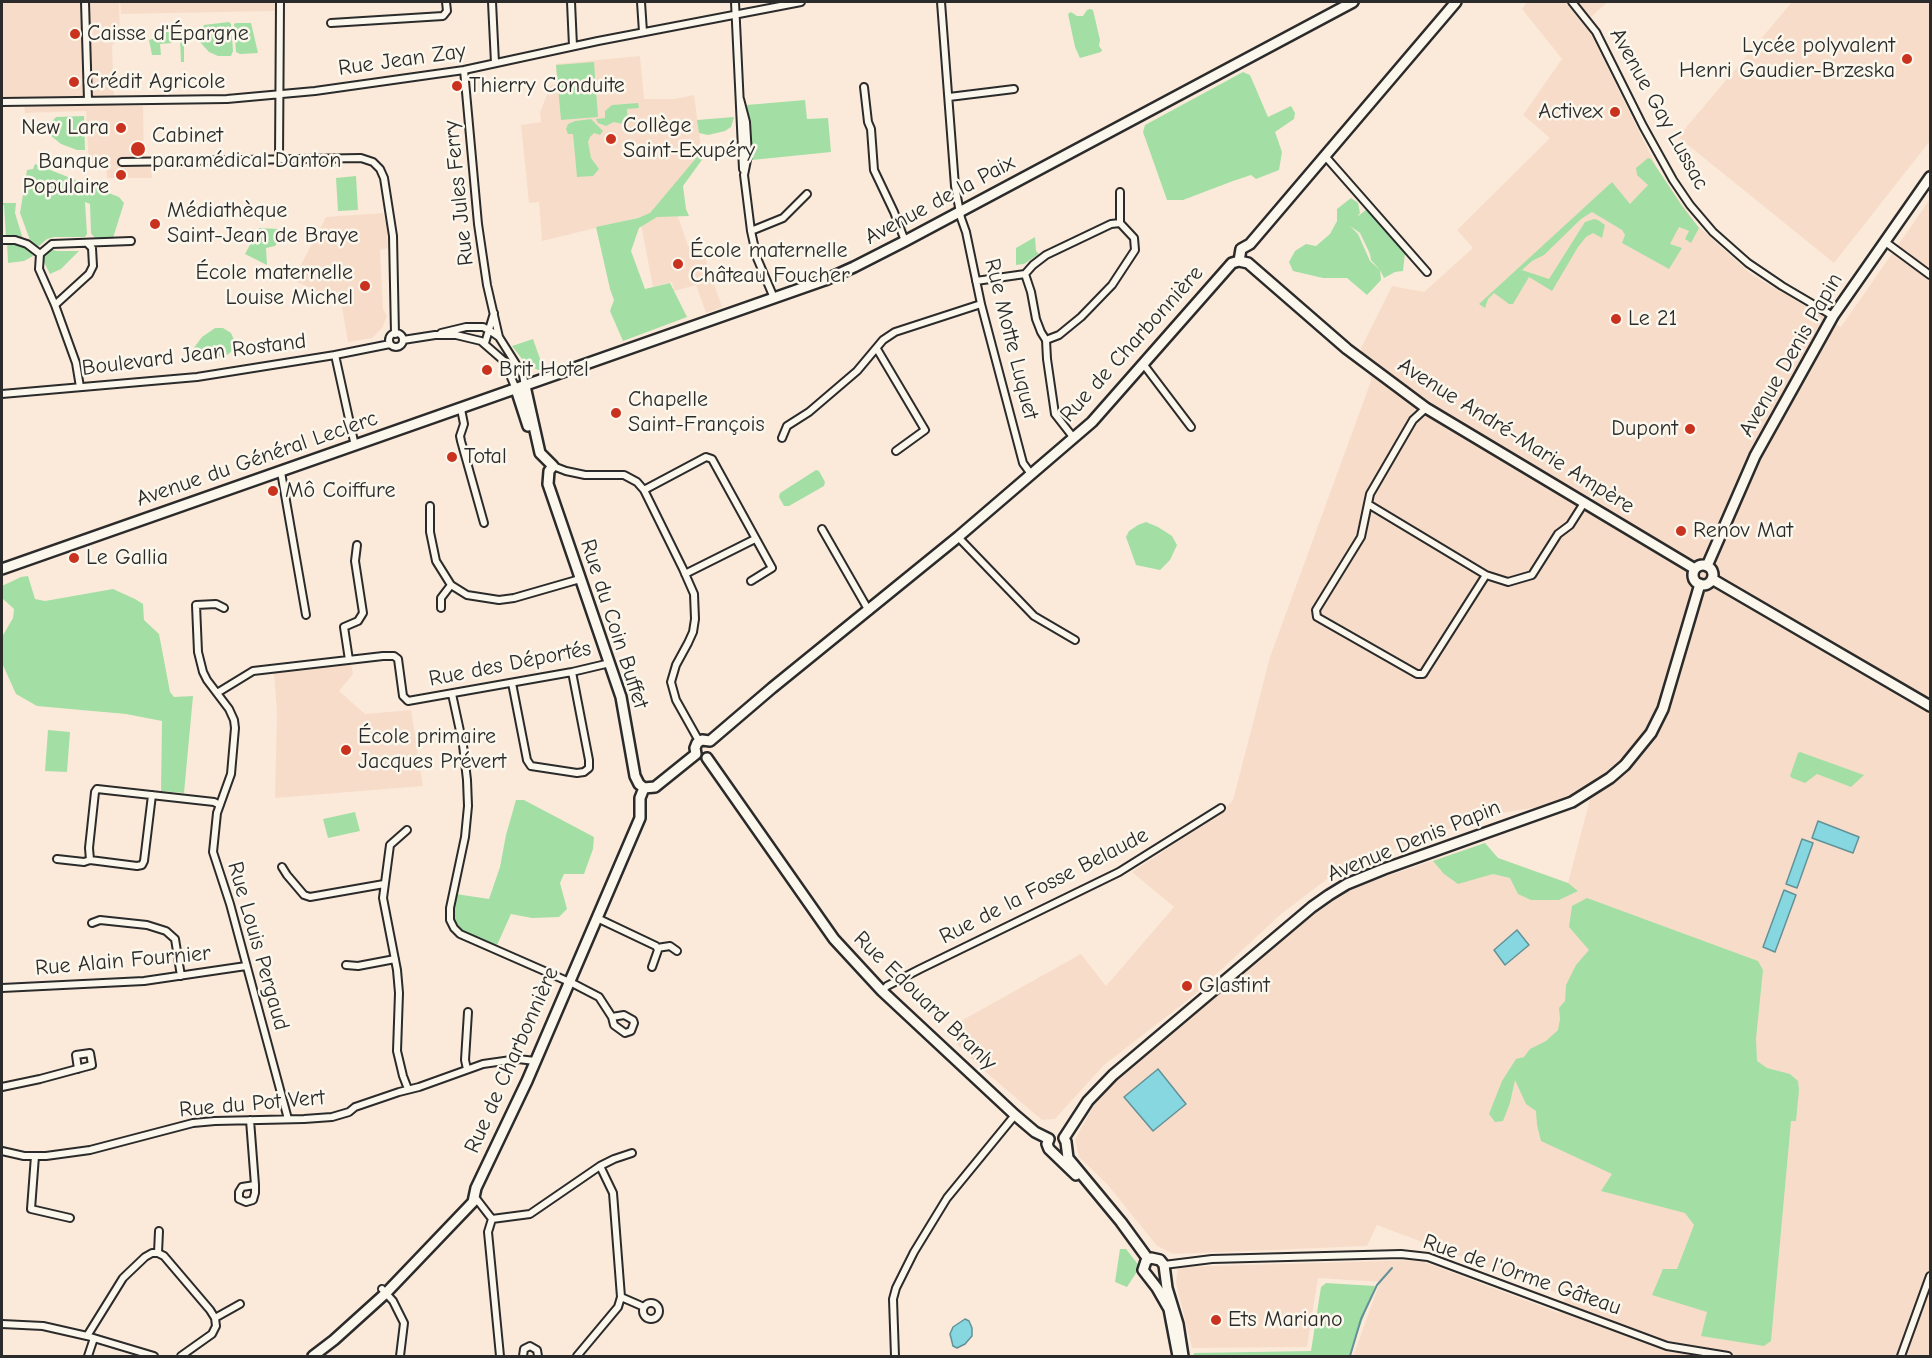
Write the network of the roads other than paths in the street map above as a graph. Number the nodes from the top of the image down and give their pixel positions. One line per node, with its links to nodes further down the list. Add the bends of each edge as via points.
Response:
1 (85, 2): 23 (street)
2 (280, 2): 21 (street)
3 (446, 2): 14 (street, via 443,16)
4 (492, 2): 17 (street)
5 (571, 2): 16 (street)
6 (641, 2): 15 (street)
7 (735, 2): 13 (street)
8 (801, 2): 13 (street, Rue Jean Zay)
9 (940, 2): 22 (street, Rue Motte Luquet)
10 (1353, 2): 31 (street, Avenue de la Paix)
11 (1456, 2): 25 (street, Rue de Charbonnière)
12 (1572, 2): 49 (street, Avenue Gay Lussac, via 1596,32 1643,126 1690,205 1713,232 1748,262)
13 (736, 15): 15 (street, Rue Jean Zay); 33 (street, via 742,159)
14 (331, 23)
15 (643, 32): 16 (street, Rue Jean Zay)
16 (573, 46): 17 (street, Rue Jean Zay)
17 (495, 63): 18 (street, Rue Jean Zay)
18 (464, 70): 21 (street, Rue Jean Zay); 48 (street, Rue Jules Ferry, via 478,224)
19 (864, 87): 36 (street, via 874,170)
20 (1014, 89): 22 (street)
21 (280, 94): 23 (street, Rue Jean Zay, via 227,99); 26 (street)
22 (949, 97): 31 (street, Rue Motte Luquet)
23 (88, 100): 24 (street, Rue Jean Zay)
24 (2, 102)
25 (1325, 156): 40 (street, Rue de Charbonnière, via 1250,244 1241,249); 41 (street)
26 (279, 159): 27 (street); 51 (street, via 361,158 373,162 380,170 394,243)
27 (122, 162)
28 (1930, 177): 37 (street, Avenue Denis Papin)
29 (1120, 192): 32 (street)
30 (807, 194): 33 (street, via 783,218)
31 (960, 211): 36 (street, Avenue de la Paix); 44 (street, Rue Motte Luquet)
32 (1120, 223): 42 (street, via 1055,250); 55 (street, via 1134,238 1132,256 1112,285 1081,317)
33 (751, 231): 45 (street, via 757,258)
34 (2, 240): 39 (street, via 27,244)
35 (131, 241): 38 (street)
36 (905, 241): 45 (street, Avenue de la Paix, via 825,280)
37 (1884, 241): 43 (street); 49 (street, Avenue Denis Papin)
38 (87, 243): 39 (street, via 52,244); 47 (street, via 92,248 93,266 89,274)
39 (40, 255): 47 (street, via 40,271)
40 (1239, 261): 60 (street, Rue de Charbonnière, via 1232,263); 64 (street, Avenue André-Marie Ampère, via 1248,263 1347,349)
41 (1427, 272)
42 (1025, 274): 44 (street); 55 (street, via 1036,319)
43 (1930, 275)
44 (976, 281): 46 (street, Rue Motte Luquet)
45 (774, 298): 62 (street, Avenue de la Paix)
46 (981, 304): 58 (street, via 895,332); 73 (street, Rue Motte Luquet, via 1023,463)
47 (55, 305): 61 (street, via 76,363)
48 (494, 313): 50 (street); 53 (street, Rue Jules Ferry)
49 (1833, 316): 83 (street, Avenue Denis Papin, via 1755,456)
50 (489, 330): 52 (street, via 466,327); 53 (street); 56 (street)
51 (395, 334): 54 (street); 57 (street, via 390,337)
52 (435, 335): 54 (street); 56 (street, via 465,336)
53 (499, 337): 62 (street, via 523,375)
54 (403, 340): 57 (street, via 398,347)
55 (1046, 340): 67 (street, via 1055,414)
56 (485, 343): 62 (street, via 504,361)
57 (390, 344): 59 (street, Boulevard Jean Rostand)
58 (877, 349): 68 (street, via 849,378 787,426); 70 (street, via 926,430)
59 (334, 355): 61 (street, Boulevard Jean Rostand, via 198,377); 69 (street)
60 (1144, 364): 66 (street); 67 (street, Rue de Charbonnière, via 1092,422)
61 (80, 387): 63 (street, Boulevard Jean Rostand)
62 (520, 387): 65 (street, Avenue du Général Leclerc); 71 (street, Rue du Coin Buffet, via 540,453)
63 (2, 394)
64 (1426, 408): 75 (street, Avenue André-Marie Ampère); 76 (street, via 1413,420)
65 (461, 409): 69 (street, Avenue du Général Leclerc); 78 (street, via 461,441)
66 (1191, 427)
67 (1073, 437): 73 (street, Rue de Charbonnière)
68 (782, 438)
69 (355, 446): 72 (street, Avenue du Général Leclerc)
70 (896, 451)
71 (551, 469): 74 (street, via 585,475 624,475); 88 (street, Rue du Coin Buffet, via 548,484)
72 (281, 472): 85 (street, Avenue du Général Leclerc); 96 (street)
73 (1031, 474): 80 (street, Rue de Charbonnière)
74 (644, 490): 81 (street, via 710,457); 86 (street)
75 (1584, 503): 84 (street, Avenue André-Marie Ampère); 87 (street, via 1532,575 1508,582)
76 (1368, 504): 87 (street); 87 (street, via 1361,537 1316,610 1317,617 1423,674)
77 (430, 506): 92 (street, via 436,561)
78 (484, 523)
79 (822, 529): 95 (street)
80 (958, 537): 95 (street, Rue de Charbonnière); 97 (street, via 1034,616)
81 (755, 539): 86 (street); 90 (street, via 772,568)
82 (357, 545): 98 (street, via 355,561 363,613 358,621 344,627)
83 (1707, 566): 84 (street); 89 (street)
84 (1695, 569): 91 (street, via 1694,578)
85 (2, 570)
86 (686, 574): 105 (street, via 694,594 695,619 691,638 675,665 671,682 676,700)
87 (1486, 575)
88 (580, 579): 92 (street, via 499,600 467,595); 99 (street, Rue du Coin Buffet)
89 (1712, 579): 91 (street); 104 (street)
90 (751, 581)
91 (1701, 584): 141 (street, Avenue Denis Papin, via 1658,720 1625,765 1572,802 1384,869 1347,884 1312,906 1113,1075 1088,1101)
92 (451, 585): 94 (street, via 441,598)
93 (224, 608): 102 (street, Rue Louis Pergaud, via 216,604 196,605 198,652 203,672)
94 (441, 608)
95 (869, 611): 106 (street, Rue de Charbonnière)
96 (306, 615)
97 (1075, 640)
98 (349, 660): 102 (street, via 253,671); 103 (street, Rue des Déportés, via 397,657 406,700)
99 (610, 663): 100 (street, Rue des Déportés); 109 (street, Rue du Coin Buffet, via 621,697 633,772)
100 (572, 672): 101 (street, Rue des Déportés); 101 (street, via 589,760 589,768 584,772 531,766)
101 (512, 683): 103 (street, Rue des Déportés)
102 (217, 693): 111 (street, Rue Louis Pergaud, via 229,709 235,728 231,774)
103 (452, 694): 127 (street, via 463,746 468,806 450,920 460,934)
104 (1930, 706)
105 (699, 741): 106 (street); 107 (street)
106 (710, 741): 108 (street, via 714,749)
107 (696, 754): 108 (street); 109 (street, via 655,787)
108 (708, 758): 129 (street, Rue Edouard Branly, via 834,939)
109 (644, 788): 118 (street, Rue de Charbonnière, via 640,818)
110 (152, 795): 111 (street); 115 (street, via 142,865); 115 (street, via 95,790)
111 (220, 805): 124 (street, Rue Louis Pergaud, via 214,860)
112 (1221, 808): 129 (street, Rue de la Fosse Belaude, via 1119,872)
113 (407, 830): 117 (street, via 390,845)
114 (57, 859): 115 (street)
115 (90, 860)
116 (282, 867): 117 (street, via 304,896 310,897)
117 (384, 884): 122 (street, via 383,898)
118 (597, 918): 120 (street); 127 (street, Rue de Charbonnière)
119 (92, 923): 126 (street, via 100,920 147,925 166,931 175,939)
120 (657, 948): 121 (street, via 670,946); 125 (street)
121 (677, 951)
122 (395, 959): 123 (street); 136 (street, via 400,1004 397,1051)
123 (346, 965)
124 (246, 966): 126 (street, Rue Alain Fournier); 138 (street, Rue Louis Pergaud)
125 (652, 967)
126 (181, 976): 128 (street, Rue Alain Fournier)
127 (569, 982): 131 (street, via 599,997); 132 (street, Rue de Charbonnière)
128 (2, 988)
129 (882, 991): 137 (street, Rue Edouard Branly)
130 (468, 1012): 134 (street)
131 (612, 1017)
132 (535, 1061): 134 (street, Rue du Pot Vert, via 518,1059); 149 (street, Rue de Charbonnière)
133 (78, 1069): 135 (street)
134 (467, 1069): 136 (street, Rue du Pot Vert)
135 (2, 1087)
136 (408, 1089): 138 (street, Rue du Pot Vert, via 350,1112)
137 (1015, 1115): 140 (street, Rue Edouard Branly); 175 (street, via 947,1198 900,1279 893,1299)
138 (288, 1119): 139 (street, Rue du Pot Vert)
139 (250, 1120): 145 (street, Rue du Pot Vert, via 193,1123 90,1150); 147 (street)
140 (1049, 1139): 141 (street, via 1056,1135); 144 (street, via 1047,1147)
141 (1065, 1142): 144 (street, via 1062,1152); 148 (street, via 1068,1158)
142 (2, 1151): 145 (street, Rue du Pot Vert)
143 (632, 1153): 146 (street)
144 (1053, 1153): 148 (street)
145 (35, 1156): 150 (street, via 31,1209)
146 (600, 1166): 151 (street, via 530,1214); 159 (street, via 613,1193)
147 (255, 1185)
148 (1096, 1192): 154 (street)
149 (475, 1197): 151 (street); 158 (street, Rue de Charbonnière)
150 (70, 1218)
151 (492, 1219): 171 (street, via 488,1232)
152 (159, 1231): 153 (street)
153 (158, 1253): 162 (street); 164 (street, via 145,1257 123,1278)
154 (1148, 1259): 155 (street, via 1158,1258); 157 (street, via 1143,1267)
155 (1164, 1268): 157 (street, via 1158,1278); 165 (street, Rue de l'Orme Gâteau, via 1212,1259 1401,1254 1428,1257); 177 (street)
156 (1930, 1275): 179 (street)
157 (1148, 1278): 176 (street, via 1169,1309)
158 (384, 1291): 169 (street, Rue de Charbonnière); 170 (street, via 404,1323)
159 (621, 1297): 161 (street); 174 (street, via 618,1307)
160 (240, 1304): 162 (street)
161 (644, 1307)
162 (215, 1318): 168 (street, via 212,1334)
163 (2, 1324): 164 (street, via 43,1326)
164 (90, 1337): 166 (street); 167 (street)
165 (1685, 1353): 178 (street, Rue de l'Orme Gâteau)
166 (88, 1356)
167 (154, 1356)
168 (181, 1356)
169 (313, 1356)
170 (400, 1356)
171 (500, 1356)
172 (523, 1356): 173 (street, via 530,1346)
173 (538, 1356)
174 (577, 1356)
175 (895, 1356)
176 (1178, 1356)
177 (1183, 1356)
178 (1728, 1356)
179 (1901, 1356)

